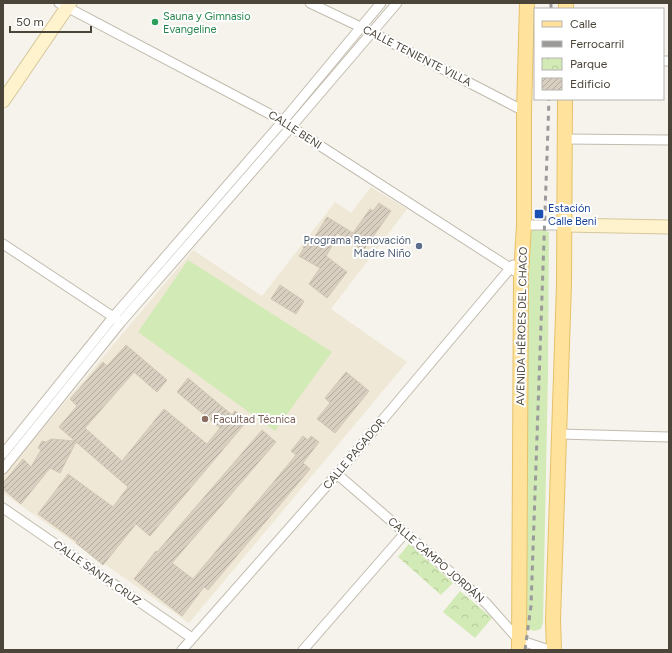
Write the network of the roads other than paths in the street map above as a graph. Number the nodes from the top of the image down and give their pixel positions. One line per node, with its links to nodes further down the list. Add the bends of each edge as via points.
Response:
1 (310, 3): 6 (street, CALLE TENIENTE VILLA)
2 (381, 3): 6 (street)
3 (397, 3): 7 (street)
4 (527, 3): 10 (main road, AVENIDA HÉROES DEL CHACO)
5 (65, 4): 9 (street); 11 (street, CALLE BENI)
6 (360, 27): 7 (street, CALLE TENIENTE VILLA); 11 (street)
7 (371, 32): 10 (street, CALLE TENIENTE VILLA); 12 (street)
8 (566, 100): 13 (main road)
9 (3, 101)
10 (524, 110): 15 (main road, AVENIDA HÉROES DEL CHACO)
11 (283, 121): 12 (street, CALLE BENI); 20 (street)
12 (290, 127): 19 (street, CALLE BENI); 20 (street)
13 (565, 139): 14 (street); 16 (main road)
14 (669, 140)
15 (524, 225): 16 (street); 19 (main road, AVENIDA HÉROES DEL CHACO, via 523,255)
16 (565, 225): 17 (street); 21 (main road)
17 (669, 227)
18 (3, 244): 20 (street)
19 (516, 272): 25 (street, CALLE PAGADOR); 29 (main road, AVENIDA HÉROES DEL CHACO)
20 (117, 319): 23 (street); 24 (street)
21 (559, 434): 22 (street); 34 (main road)
22 (669, 437)
23 (3, 454)
24 (3, 469)
25 (337, 474): 27 (street, CALLE CAMPO JORDÁN); 28 (street, CALLE PAGADOR)
26 (3, 508): 28 (street, CALLE SANTA CRUZ)
27 (405, 533): 29 (street, CALLE CAMPO JORDÁN, via 486,603); 31 (street)
28 (192, 638): 30 (street, CALLE PAGADOR)
29 (519, 645): 32 (main road, CALLE CAMPO JORDÁN); 33 (street)
30 (182, 650)
31 (303, 650)
32 (530, 650)
33 (549, 650)
34 (554, 650)

